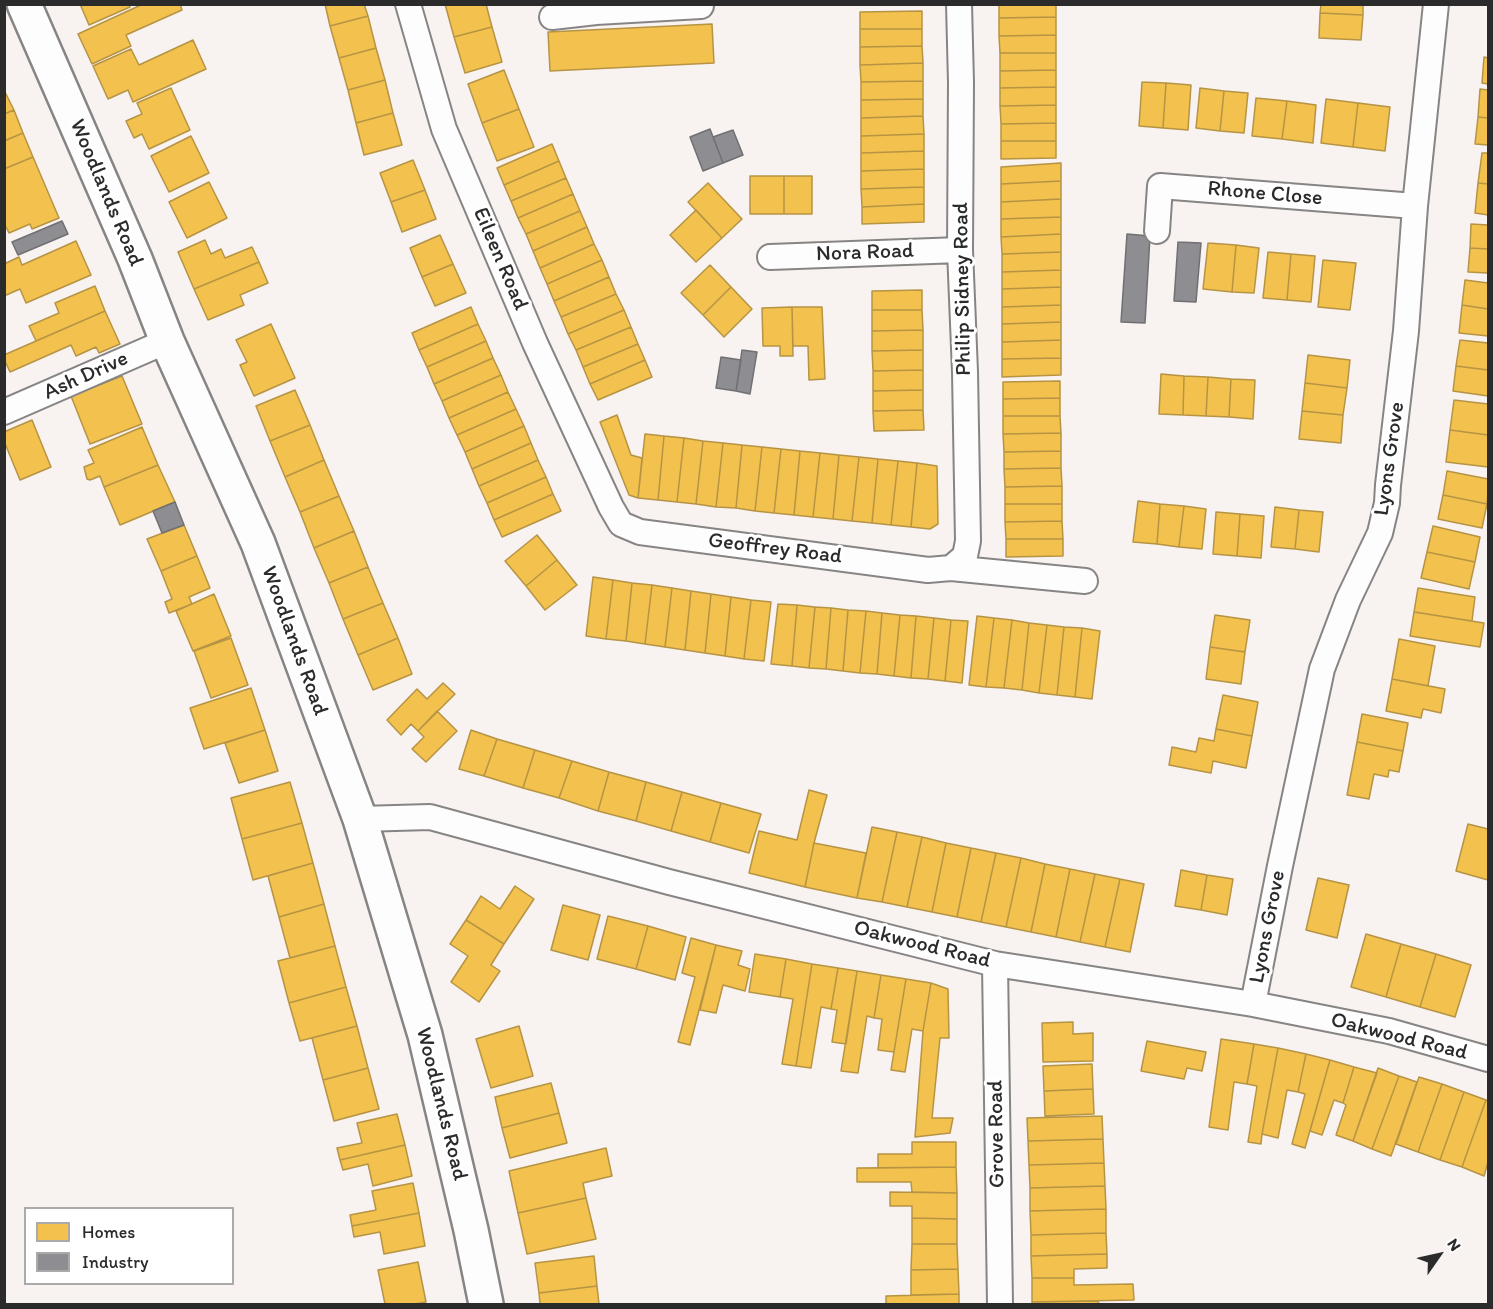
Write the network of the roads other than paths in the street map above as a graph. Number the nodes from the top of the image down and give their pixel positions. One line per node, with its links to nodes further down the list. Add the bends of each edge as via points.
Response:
1 (24, 4): 12 (street, Woodlands Road)
2 (408, 4): 14 (street, Eileen Road, via 444,129 535,343)
3 (959, 4): 10 (street, Philip Sidney Road)
4 (1436, 4): 8 (street, Lyons Grove)
5 (701, 6): 6 (street)
6 (595, 8): 7 (street)
7 (552, 17)
8 (1415, 206): 9 (street, Rhone Close, via 1160,186); 19 (street, Lyons Grove, via 1387,502 1380,533 1348,600 1322,669)
9 (1157, 231)
10 (960, 250): 11 (street, Nora Road); 15 (street, Philip Sidney Road, via 968,541 964,556)
11 (770, 257)
12 (167, 341): 13 (street, Ash Drive); 17 (street, Woodlands Road, via 258,543)
13 (4, 412)
14 (611, 507): 15 (street, Geoffrey Road, via 621,524 639,532 928,570)
15 (951, 568): 16 (street, Geoffrey Road)
16 (1085, 581)
17 (360, 819): 18 (street, Oakwood Road, via 430,817); 21 (street, Woodlands Road, via 425,1035)
18 (995, 964): 19 (street, Oakwood Road); 22 (street, Grove Road)
19 (1253, 1004): 20 (street, Oakwood Road, via 1389,1031)
20 (1488, 1059)
21 (486, 1305)
22 (1000, 1305)

